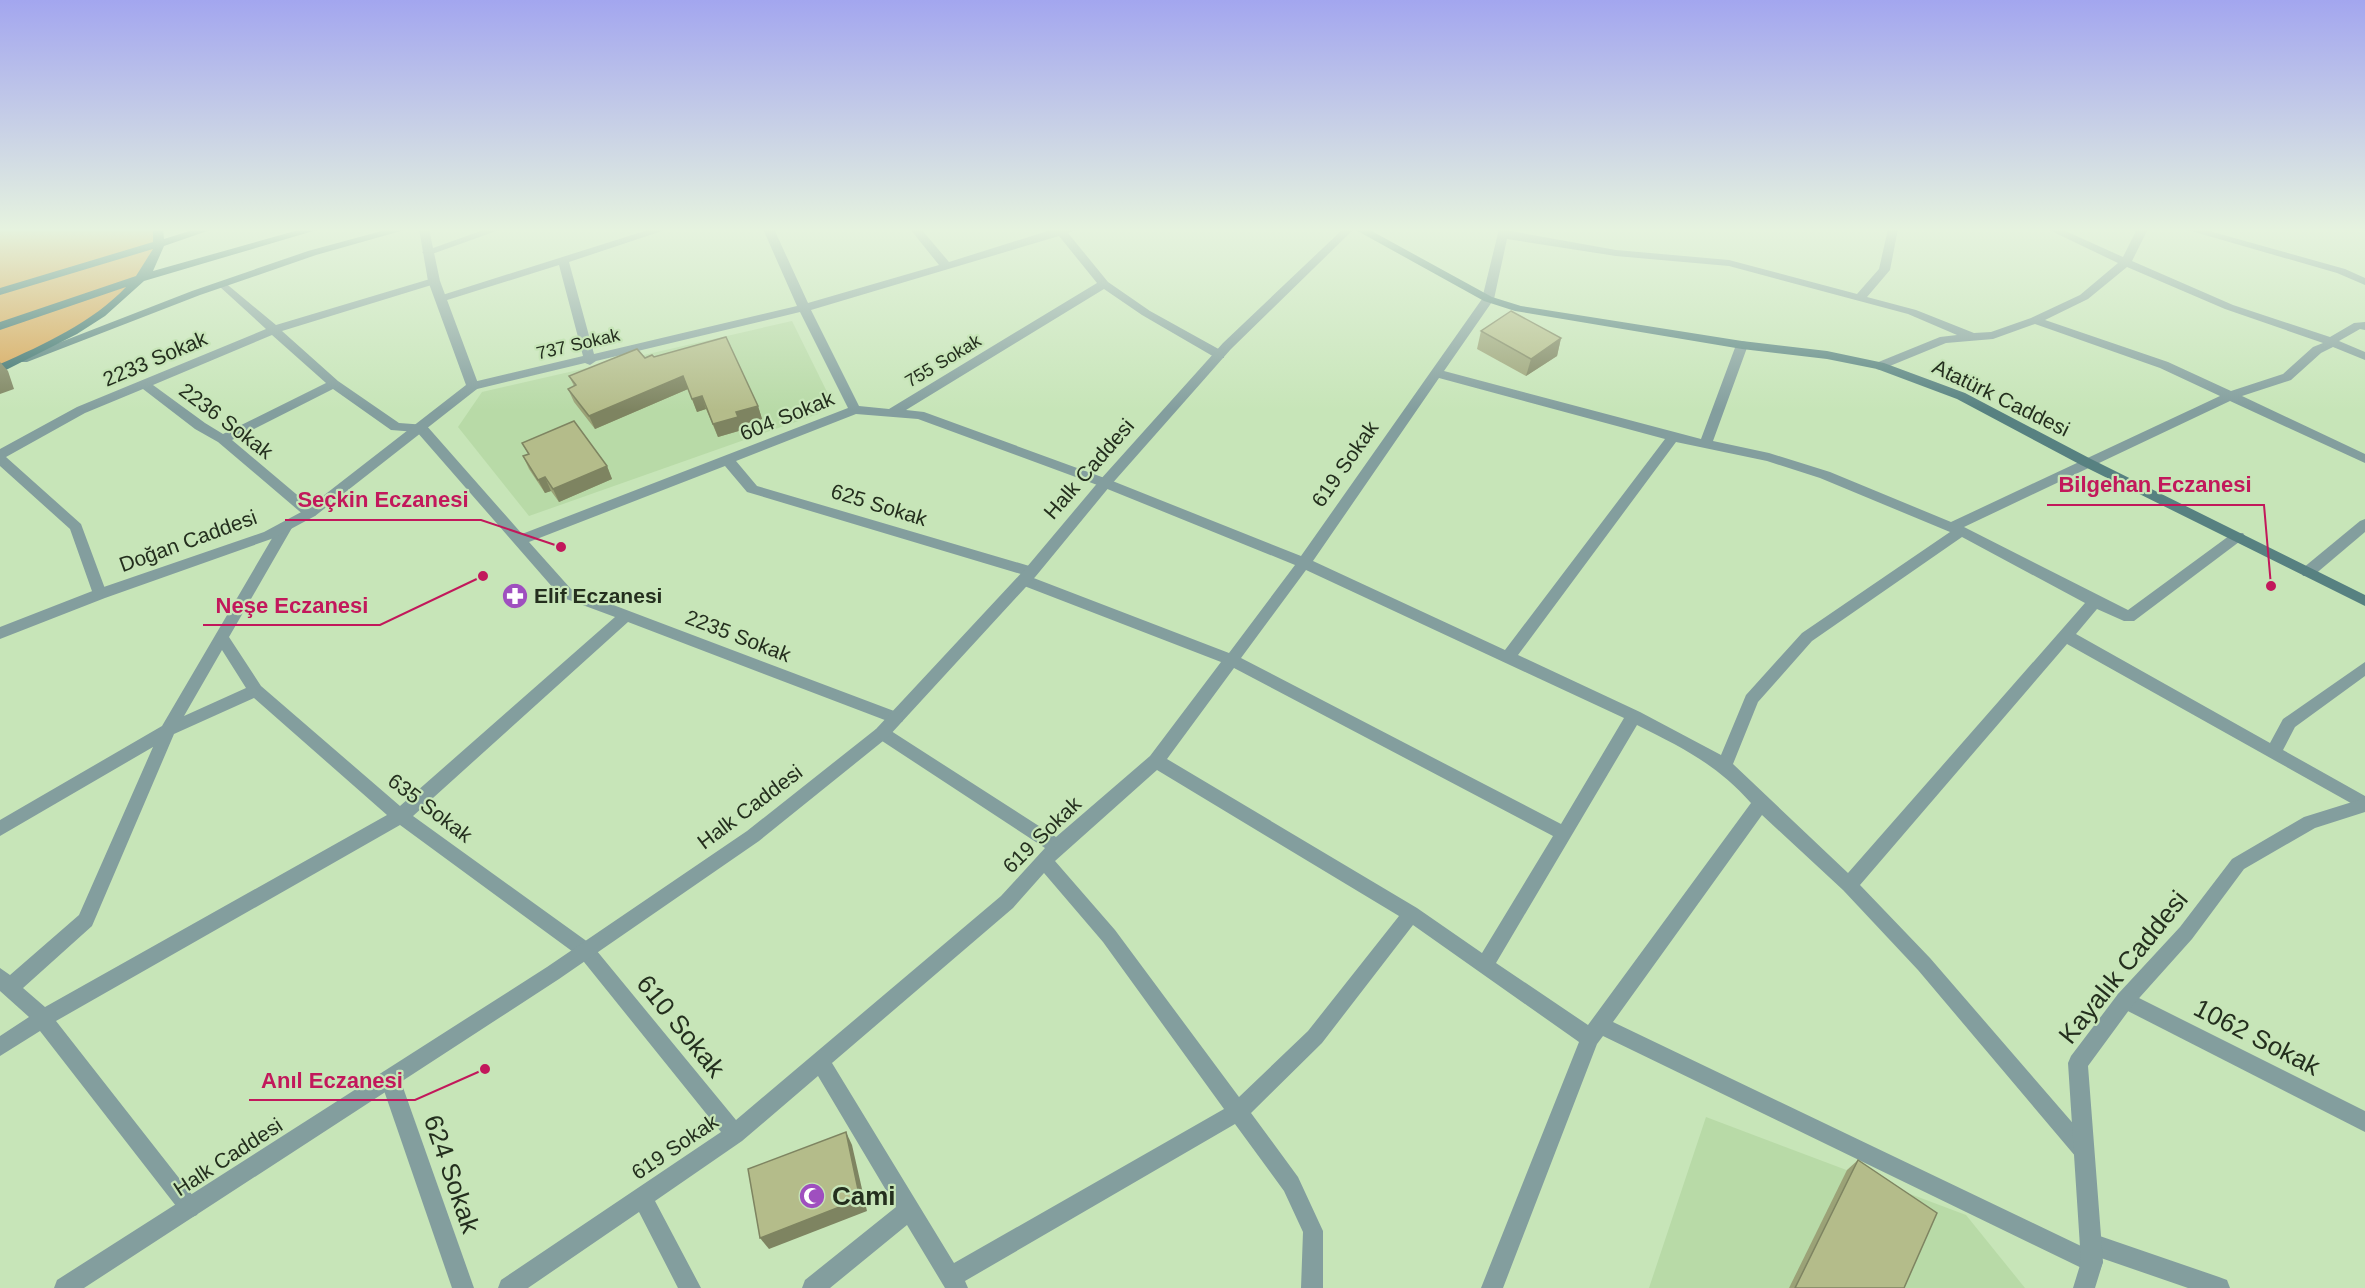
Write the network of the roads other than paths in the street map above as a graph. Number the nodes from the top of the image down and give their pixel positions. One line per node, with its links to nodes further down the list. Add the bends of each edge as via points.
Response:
1 (109, 289): 27 (main road)
2 (131, 289): 21 (main road)
3 (137, 289): 21 (main road)
4 (209, 289): 35 (main road)
5 (229, 289): 29 (street)
6 (407, 289): 29 (street, 2233 Sokak)
7 (437, 289): 22 (street)
8 (470, 289): 22 (street)
9 (571, 289): 36 (street)
10 (795, 289): 25 (street)
11 (870, 289): 25 (street, 737 Sokak)
12 (1096, 289): 45 (street, 755 Sokak)
13 (1111, 289): 33 (street, via 1146,314)
14 (1287, 289): 33 (street, Halk Caddesi)
15 (1470, 289): 24 (main road, Atatürk Caddesi)
16 (1490, 289): 24 (street)
17 (1827, 289): 23 (street)
18 (1868, 289): 23 (street)
19 (2094, 289): 26 (street)
20 (2187, 289): 31 (street)
21 (123, 296): 35 (main road)
22 (440, 298): 42 (street)
23 (1860, 298): 30 (street, via 1912,312)
24 (1488, 299): 32 (main road, Atatürk Caddesi, via 1519,309); 39 (street, 619 Sokak)
25 (804, 308): 36 (street, 737 Sokak); 44 (street)
26 (2035, 320): 30 (street, via 1993,335); 43 (street, via 2164,365)
27 (0, 326)
28 (2365, 326): 31 (street, via 2338,335)
29 (273, 330): 40 (street, 2233 Sokak); 41 (street)
30 (1972, 337): 37 (street, via 1944,340)
31 (2331, 343): 34 (street); 43 (street, via 2317,350 2287,377)
32 (1742, 345): 37 (main road, Atatürk Caddesi); 49 (street)
33 (1220, 355): 54 (street, Halk Caddesi)
34 (2365, 356)
35 (22, 359): 38 (main road)
36 (590, 360): 42 (street, 737 Sokak)
37 (1880, 366): 53 (main road, Atatürk Caddesi, via 1961,396)
38 (0, 369)
39 (1436, 373): 47 (street); 61 (street, 619 Sokak)
40 (144, 384): 48 (street, 2236 Sokak); 50 (street, 2233 Sokak, via 81,410)
41 (334, 384): 46 (street, via 396,427); 48 (street)
42 (473, 386): 46 (street, Doğan Caddesi)
43 (2233, 395): 51 (street); 53 (street)
44 (855, 410): 45 (street, 604 Sokak); 52 (street, 604 Sokak)
45 (893, 412): 54 (street, 604 Sokak, via 920,415)
46 (421, 428): 55 (street, Doğan Caddesi); 60 (street, 2235 Sokak)
47 (1673, 437): 49 (street); 71 (street)
48 (223, 439): 55 (street, 2236 Sokak)
49 (1706, 444): 58 (street, via 1769,457 1825,475)
50 (0, 457): 64 (street, via 76,527)
51 (2365, 459)
52 (727, 460): 60 (street, 604 Sokak); 63 (street, 625 Sokak, via 752,489)
53 (2086, 462): 58 (street); 59 (main road, Atatürk Caddesi)
54 (1105, 483): 61 (street, 604 Sokak); 63 (street, Halk Caddesi)
55 (310, 513): 57 (street, Doğan Caddesi)
56 (2365, 524): 62 (street)
57 (286, 526): 64 (street, Doğan Caddesi); 70 (street)
58 (1956, 529): 66 (street); 81 (street, via 1807,637 1752,699)
59 (2238, 536): 62 (main road, Atatürk Caddesi); 66 (street, via 2129,617)
60 (521, 540): 67 (street, 2235 Sokak, via 566,593)
61 (1304, 563): 71 (street, 604 Sokak); 72 (street, 619 Sokak)
62 (2308, 572): 65 (main road, Atatürk Caddesi)
63 (1028, 576): 72 (street, 625 Sokak); 76 (street, Halk Caddesi)
64 (100, 594): 68 (street, Doğan Caddesi)
65 (2365, 601)
66 (2095, 602): 69 (street)
67 (626, 616): 76 (street, 2235 Sokak); 84 (street)
68 (0, 633)
69 (2066, 636): 79 (street); 88 (street)
70 (222, 638): 74 (street, 635 Sokak); 77 (street)
71 (1508, 657): 75 (street, 604 Sokak)
72 (1232, 660): 80 (street, 619 Sokak); 86 (street, 625 Sokak)
73 (2361, 675): 79 (street, via 2289,723)
74 (256, 690): 77 (street); 84 (street, 635 Sokak)
75 (1634, 716): 81 (street, 604 Sokak, via 1707,753); 86 (street)
76 (896, 718): 78 (street, Halk Caddesi)
77 (168, 730): 85 (street); 92 (street, via 86,920)
78 (882, 734): 87 (street); 90 (street, Halk Caddesi, via 753,836)
79 (2274, 751): 83 (street)
80 (1156, 761): 87 (street, 619 Sokak); 89 (street)
81 (1724, 766): 82 (street, 604 Sokak)
82 (1761, 802): 88 (street, 604 Sokak); 95 (street)
83 (2365, 804): 93 (street, Kayalık Caddesi, via 2310,822 2238,864 2186,933)
84 (401, 816): 90 (street, 635 Sokak); 94 (street)
85 (0, 829)
86 (1563, 833): 91 (street)
87 (1050, 854): 97 (street, 619 Sokak, via 1007,902); 99 (street)
88 (1849, 885): 102 (street, 604 Sokak, via 1924,964)
89 (1411, 914): 91 (street); 99 (street, via 1316,1036)
90 (586, 951): 98 (street, Halk Caddesi); 101 (street, 610 Sokak)
91 (1485, 965): 95 (street)
92 (5, 982): 94 (street)
93 (2125, 1000): 100 (street, 1062 Sokak); 102 (street, Kayalık Caddesi, via 2078,1063)
94 (42, 1019): 96 (street); 104 (street)
95 (1595, 1031): 106 (street); 114 (street)
96 (0, 1047)
97 (820, 1061): 101 (street, 619 Sokak); 105 (street)
98 (390, 1079): 104 (street, Halk Caddesi); 109 (street, 624 Sokak)
99 (1239, 1111): 107 (street); 113 (street, via 1291,1184 1313,1231)
100 (2365, 1122)
101 (735, 1134): 103 (street, 619 Sokak)
102 (2083, 1150): 106 (street, Kayalık Caddesi)
103 (642, 1197): 110 (street, 619 Sokak); 111 (street)
104 (190, 1208): 108 (street, Halk Caddesi)
105 (910, 1209): 107 (street); 112 (street)
106 (2091, 1253): 115 (street, Kayalık Caddesi); 116 (street)
107 (954, 1282)
108 (65, 1288)
109 (463, 1288)
110 (509, 1288)
111 (690, 1288)
112 (813, 1288)
113 (1312, 1288)
114 (1492, 1288)
115 (2084, 1288)
116 (2218, 1288)

